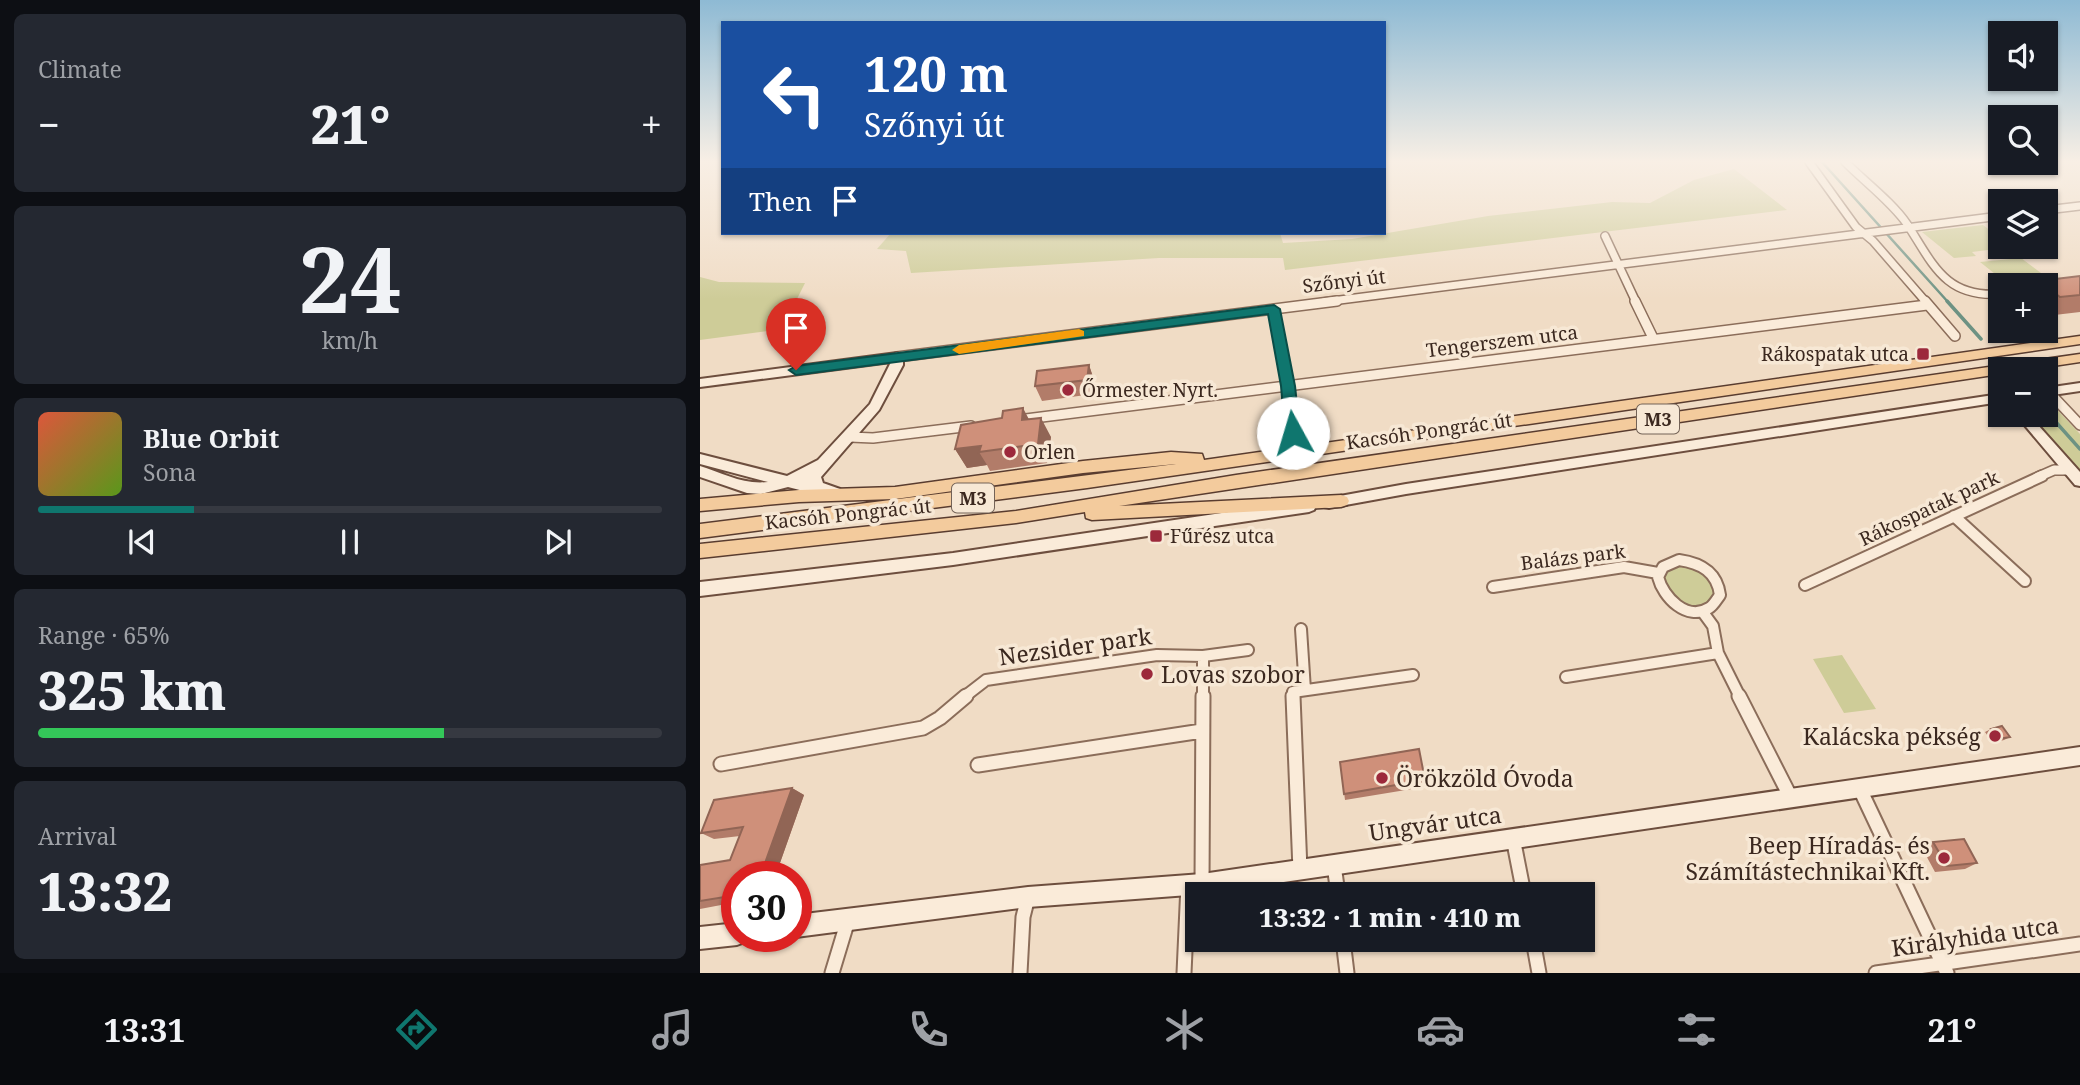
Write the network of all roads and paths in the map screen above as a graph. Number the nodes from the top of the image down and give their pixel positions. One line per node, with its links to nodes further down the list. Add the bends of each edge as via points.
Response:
1 (1841, 207): 5 (street)
2 (1888, 207): 4 (street)
3 (1988, 218): 4 (street, Szőnyi út)
4 (1908, 228): 5 (street, Szőnyi út); 8 (street, via 1954,286)
5 (1865, 233): 7 (street, Szőnyi út); 9 (street)
6 (1605, 236): 7 (street)
7 (1617, 266): 10 (street, Szőnyi út); 12 (street)
8 (1988, 295)
9 (1927, 305): 11 (street); 12 (street, Tengerszem utca)
10 (1274, 309): 14 (street, Szőnyi út); 17 (street)
11 (1955, 336)
12 (1653, 338): 17 (street, Tengerszem utca)
13 (2080, 340): 28 (main road, Kacsóh Pongrác út / M3)
14 (897, 357): 16 (street, Szőnyi út); 27 (street, via 874,407)
15 (2080, 358): 39 (main road, Kacsóh Pongrác út / M3)
16 (700, 383)
17 (1288, 386): 22 (street, Tengerszem utca); 26 (street)
18 (2080, 387): 19 (street)
19 (2058, 390)
20 (1988, 400): 36 (street)
21 (2058, 403): 24 (street)
22 (1005, 421)
23 (980, 425): 27 (street)
24 (2080, 425)
25 (2033, 427): 33 (street)
26 (1293, 433)
27 (848, 439): 30 (street); 32 (street, via 808,465)
28 (1245, 458): 35 (main road, via 1171,457 895,493); 40 (main road, Kacsóh Pongrác út / M3)
29 (700, 459): 32 (street)
30 (823, 462): 34 (street); 35 (street, via 815,482)
31 (700, 471): 34 (street, via 747,489)
32 (762, 474): 34 (street)
33 (2075, 475): 38 (street, Rákospatak park, via 2054,470)
34 (786, 483): 35 (street)
35 (835, 494): 37 (main road)
36 (1341, 501): 39 (main road); 46 (street, via 953,559)
37 (700, 505)
38 (1954, 516): 43 (street); 44 (street, Rákospatak park)
39 (1016, 517): 41 (main road, Kacsóh Pongrác út / M3)
40 (700, 531)
41 (700, 551)
42 (1658, 573): 45 (street, Balázs park, via 1624,567); 47 (street, via 1660,589 1672,603); 47 (street, Balázs park, via 1679,560 1709,570 1720,595 1711,608)
43 (2025, 581)
44 (1805, 585)
45 (1493, 587)
46 (700, 589)
47 (1702, 611): 50 (street, via 1713,626)
48 (1301, 629): 54 (street)
49 (1248, 650): 51 (street, Nezsider park)
50 (1718, 653): 53 (street); 60 (street)
51 (1203, 656): 55 (street); 57 (street, Nezsider park, via 1157,655 986,680 938,721 923,728)
52 (1413, 674): 54 (street)
53 (1566, 677)
54 (1305, 690): 63 (street, via 1293,692)
55 (1202, 731): 58 (street); 64 (street)
56 (2080, 756): 59 (street, Ungvár utca)
57 (721, 764)
58 (978, 765)
59 (1859, 787): 60 (street, Ungvár utca); 78 (street)
60 (1791, 797): 61 (street, Ungvár utca)
61 (1513, 838): 62 (street, Ungvár utca); 67 (street)
62 (1334, 865): 63 (street, Ungvár utca); 66 (street)
63 (1300, 870): 65 (street, Ungvár utca)
64 (1195, 882)
65 (1216, 882)
66 (1336, 882)
67 (1522, 882)
68 (1185, 886): 69 (street, Ungvár utca)
69 (1028, 897): 70 (street, Ungvár utca); 80 (street)
70 (849, 920): 71 (street, Ungvár utca); 79 (street)
71 (812, 924)
72 (721, 936): 73 (street)
73 (700, 938)
74 (2080, 944): 78 (street, Királyhida utca)
75 (1187, 952): 81 (street)
76 (1344, 952): 82 (street)
77 (1535, 952): 83 (street)
78 (1945, 968): 84 (street, Királyhida utca)
79 (832, 973)
80 (1020, 973)
81 (1184, 973)
82 (1347, 973)
83 (1539, 973)
84 (1876, 973)

